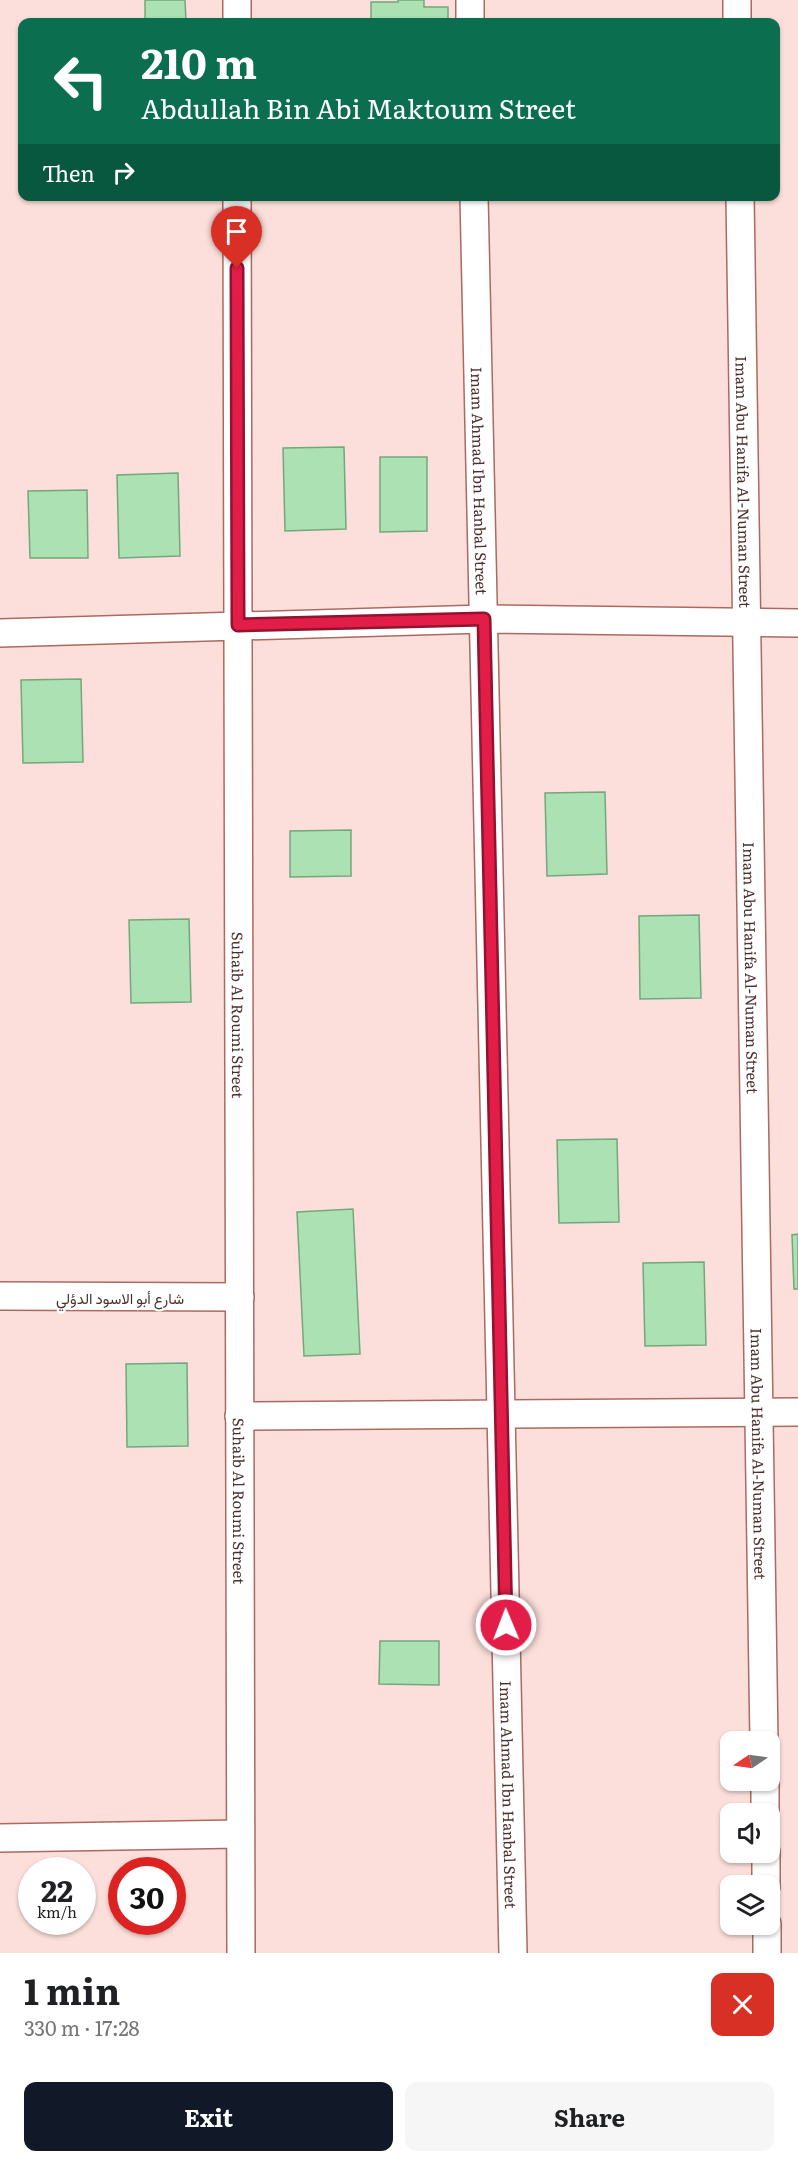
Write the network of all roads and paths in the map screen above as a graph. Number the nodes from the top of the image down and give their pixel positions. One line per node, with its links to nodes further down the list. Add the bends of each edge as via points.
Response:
1 (237, 0): 4 (street)
2 (470, 0): 5 (street)
3 (737, 0): 6 (street)
4 (237, 18)
5 (470, 18)
6 (737, 18)
7 (237, 201): 13 (street, Suhaib Al Roumi Street)
8 (474, 201): 10 (street, Imam Ahmad Ibn Hanbal Street)
9 (740, 201): 12 (street, Imam Abu Hanifa Al-Numan Street)
10 (484, 619): 12 (street); 13 (street); 19 (street, Imam Ahmad Ibn Hanbal Street)
11 (798, 623): 12 (street)
12 (746, 624): 17 (street, Imam Abu Hanifa Al-Numan Street)
13 (238, 625): 14 (street); 16 (street, Suhaib Al Roumi Street)
14 (0, 633)
15 (0, 1296): 16 (street, شارع أبو الاسود الدؤلي)
16 (240, 1297): 20 (street, Suhaib Al Roumi Street)
17 (759, 1412): 18 (street); 19 (street); 21 (street, Imam Abu Hanifa Al-Numan Street)
18 (798, 1412)
19 (502, 1414): 20 (street); 26 (street, Imam Ahmad Ibn Hanbal Street)
20 (239, 1416): 22 (street, Suhaib Al Roumi Street)
21 (764, 1731)
22 (239, 1834): 23 (street); 25 (street, Suhaib Al Roumi Street)
23 (0, 1838)
24 (767, 1935): 27 (street)
25 (241, 1953)
26 (513, 1953)
27 (767, 1953)

